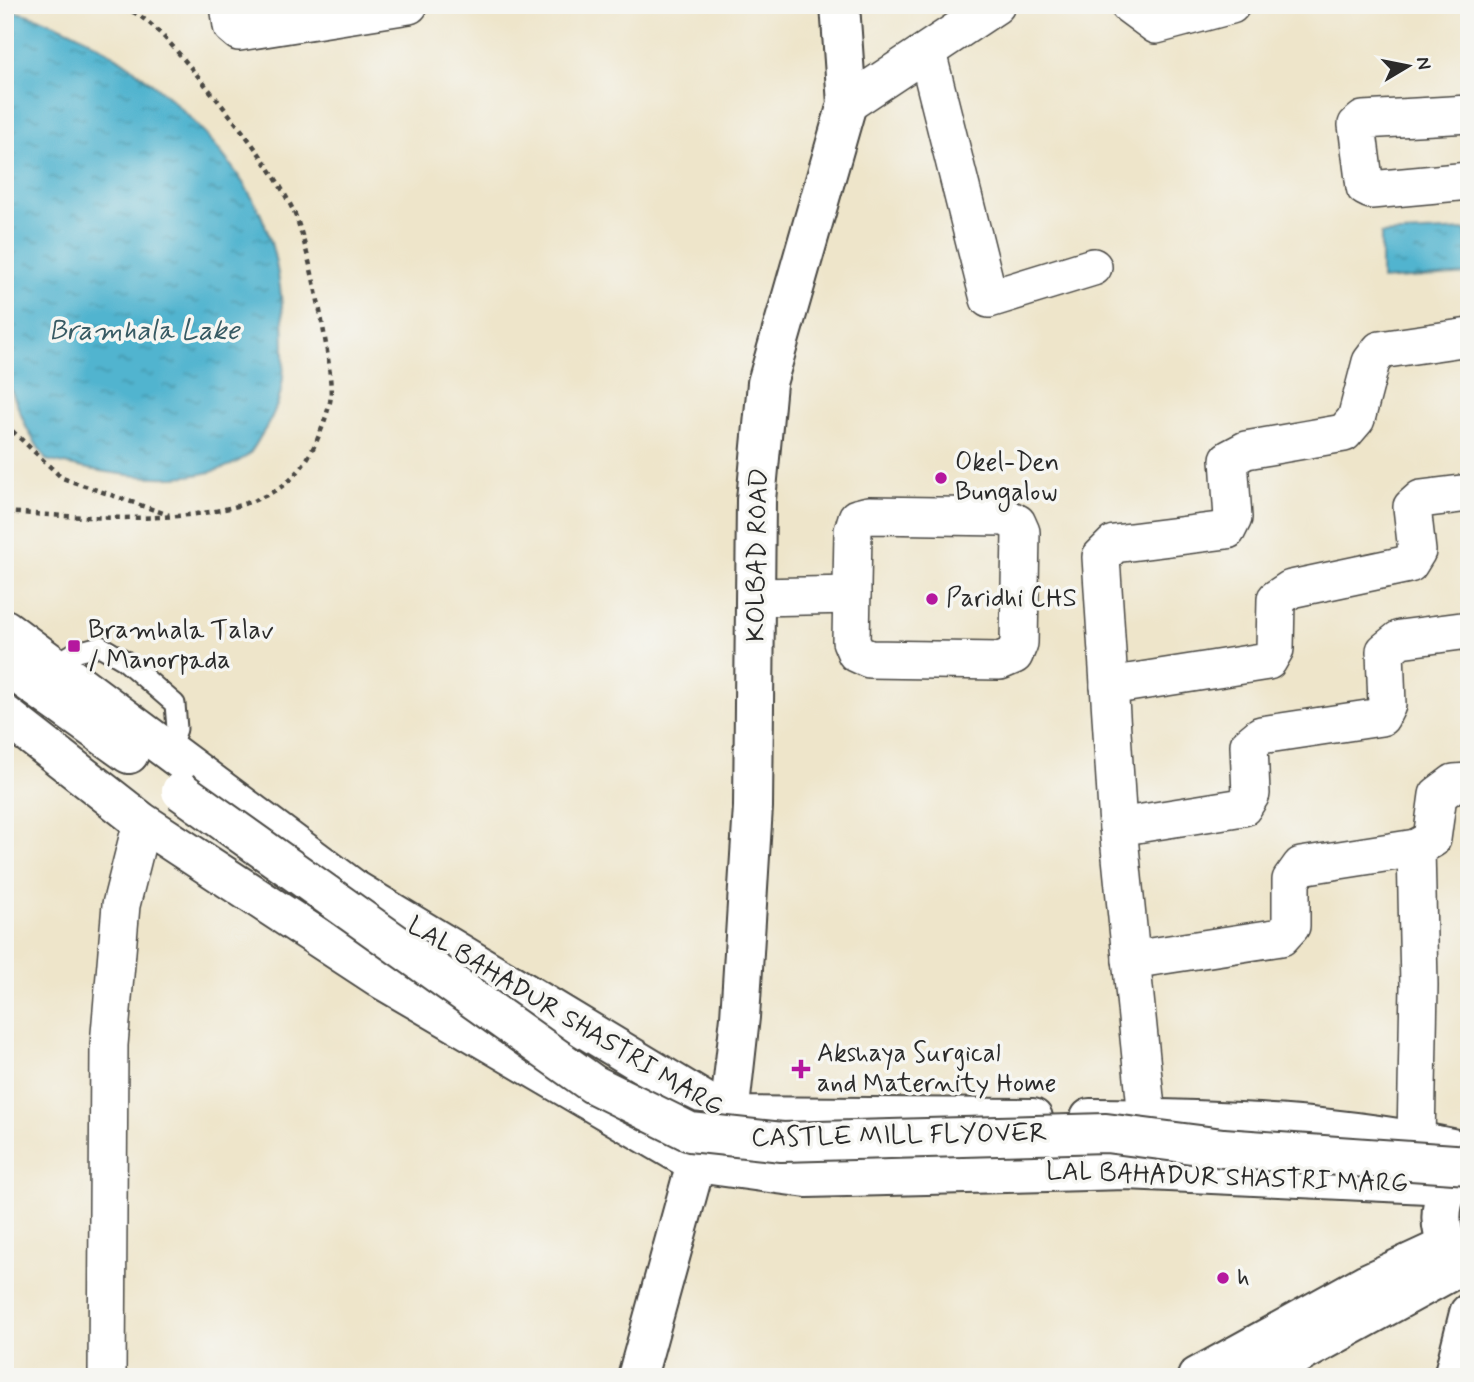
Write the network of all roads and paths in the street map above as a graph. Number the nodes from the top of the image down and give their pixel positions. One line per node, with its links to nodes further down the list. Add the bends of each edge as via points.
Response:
1 (116, 5): 17 (path, via 139,15 173,47 264,157 295,213 326,345 331,399 313,451 286,484 241,506)
2 (229, 5): 3 (street, via 232,26 239,32)
3 (409, 5)
4 (840, 5): 9 (main road, KOLBAD ROAD)
5 (996, 5): 8 (street)
6 (1129, 5): 7 (street, via 1156,25)
7 (1231, 5)
8 (927, 52): 9 (street); 12 (street, via 989,299)
9 (846, 104): 19 (main road, KOLBAD ROAD, via 766,383 756,500)
10 (1469, 114): 11 (street, via 1363,120 1357,125 1365,187)
11 (1469, 181)
12 (1093, 267)
13 (1469, 337): 23 (street, via 1380,350 1371,362 1356,419 1344,433 1246,450 1229,459 1233,518 1227,530 1114,544 1107,550 1101,556)
14 (5, 424): 17 (path, via 62,478)
15 (1469, 493): 23 (street, via 1421,499 1412,508 1417,551 1409,564 1291,589 1276,599 1275,649 1268,661)
16 (5, 512): 17 (path)
17 (173, 517)
18 (852, 595): 18 (street, via 857,518 1004,517 1017,523 1021,531 1019,643 1014,655 1000,661 869,659 856,653 851,641); 19 (street)
19 (757, 597): 30 (main road, KOLBAD ROAD, via 753,821)
20 (5, 629): 30 (main road, LAL BAHADUR SHASTRI MARG, via 355,890)
21 (1469, 630): 27 (street, via 1400,639 1385,650 1387,705 1381,717 1261,735 1249,745 1251,794 1243,807)
22 (5, 665): 35 (main road, CASTLE MILL FLYOVER, bridge, via 593,1084 690,1132 782,1142 1106,1133)
23 (1109, 686): 27 (street)
24 (5, 715): 26 (main road, LAL BAHADUR SHASTRI MARG)
25 (1469, 782): 28 (street, via 1454,783 1438,795 1432,839)
26 (142, 822): 34 (main road, LAL BAHADUR SHASTRI MARG, via 383,980); 38 (street, via 121,905 109,1045)
27 (1118, 827): 29 (street)
28 (1416, 848): 29 (street, via 1301,866 1291,880 1290,926 1281,937); 32 (street)
29 (1131, 960): 31 (street)
30 (729, 1116): 31 (main road, LAL BAHADUR SHASTRI MARG); 34 (main road)
31 (1147, 1118): 32 (main road, LAL BAHADUR SHASTRI MARG)
32 (1416, 1140): 33 (main road, LAL BAHADUR SHASTRI MARG)
33 (1469, 1153)
34 (696, 1163): 35 (main road, LAL BAHADUR SHASTRI MARG, via 807,1178 1127,1170); 39 (main road)
35 (1462, 1172): 36 (main road, via 1441,1217)
36 (1462, 1267): 40 (main road, via 1367,1283); 41 (main road)
37 (1469, 1313): 42 (main road)
38 (107, 1377)
39 (636, 1377)
40 (1196, 1377)
41 (1257, 1377)
42 (1453, 1377)

